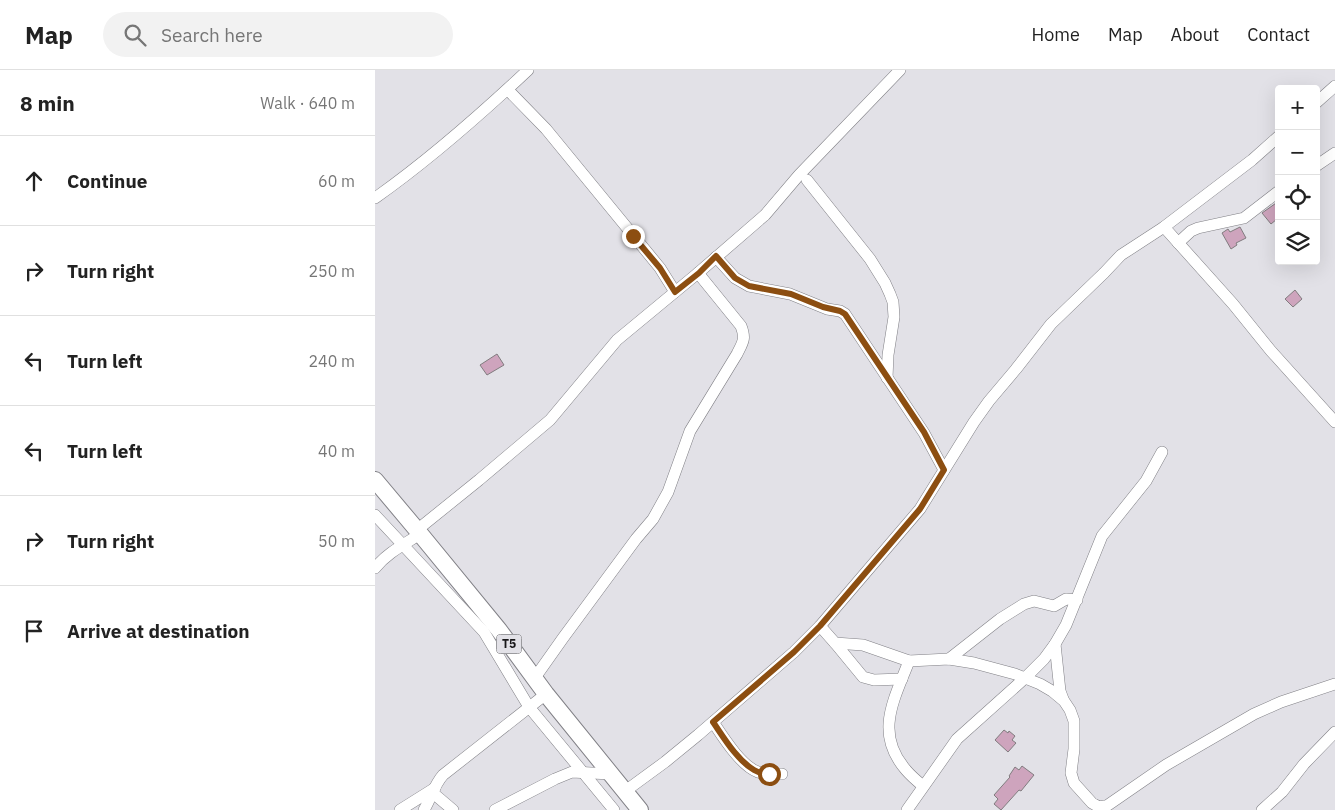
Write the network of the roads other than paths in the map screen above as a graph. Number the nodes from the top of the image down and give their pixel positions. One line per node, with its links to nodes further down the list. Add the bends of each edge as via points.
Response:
1 (528, 70): 4 (street)
2 (900, 70): 14 (street, via 799,175 771,209)
3 (1335, 86): 5 (street)
4 (508, 90): 11 (street); 16 (street, via 546,129 660,268)
5 (1320, 99)
6 (1275, 140): 12 (street)
7 (1335, 153): 8 (street)
8 (1320, 163)
9 (807, 180): 17 (street, via 870,259 890,294 894,317)
10 (1275, 194): 13 (street, via 1244,218 1198,228)
11 (375, 198)
12 (1164, 227): 13 (street); 20 (street, via 1121,255 1051,324 989,401)
13 (1178, 243): 18 (street)
14 (716, 256): 15 (street); 17 (street, via 735,278 749,286 791,294 841,312)
15 (699, 273): 16 (street); 33 (street, via 741,326 743,341 690,431 668,492 657,512)
16 (675, 292): 23 (street, via 617,340 550,420)
17 (887, 378): 20 (street, via 924,432)
18 (1335, 422)
19 (1162, 452): 26 (street, via 1146,481 1102,536)
20 (944, 470): 27 (street, via 920,509)
21 (375, 480): 23 (highway, T5)
22 (375, 515): 24 (street)
23 (419, 532): 24 (street); 33 (highway, T5)
24 (403, 546): 25 (street); 38 (street, via 484,632)
25 (375, 568)
26 (1077, 600): 29 (street); 30 (street, via 1066,600 1054,606 1034,601 1024,604)
27 (820, 626): 28 (street); 39 (street)
28 (835, 643): 31 (street, via 863,645); 34 (street, via 863,677)
29 (1055, 644): 32 (street); 37 (street)
30 (949, 659): 31 (street); 32 (street)
31 (909, 661): 34 (street)
32 (1025, 678): 37 (street, via 1052,691); 44 (street, via 957,739)
33 (535, 679): 36 (highway, T5)
34 (902, 680): 44 (street, via 892,706 889,736 897,758)
35 (1335, 684): 37 (street, via 1254,714 1166,765 1108,805 1099,807 1074,783 1071,773 1075,727)
36 (545, 694): 38 (street); 42 (highway, T5)
37 (1064, 701)
38 (529, 707): 41 (street); 45 (street, via 445,773)
39 (713, 722): 43 (street, via 727,743 753,770); 46 (street)
40 (1335, 732): 54 (street)
41 (584, 772): 42 (street); 51 (street, via 573,772 555,779); 52 (street)
42 (611, 774): 46 (highway, T5)
43 (782, 774)
44 (923, 786): 47 (street)
45 (434, 790): 48 (street); 49 (street); 50 (street)
46 (624, 792): 53 (highway, T5)
47 (912, 807)
48 (400, 810)
49 (424, 810)
50 (453, 810)
51 (495, 810)
52 (614, 810)
53 (640, 810)
54 (1262, 810)

